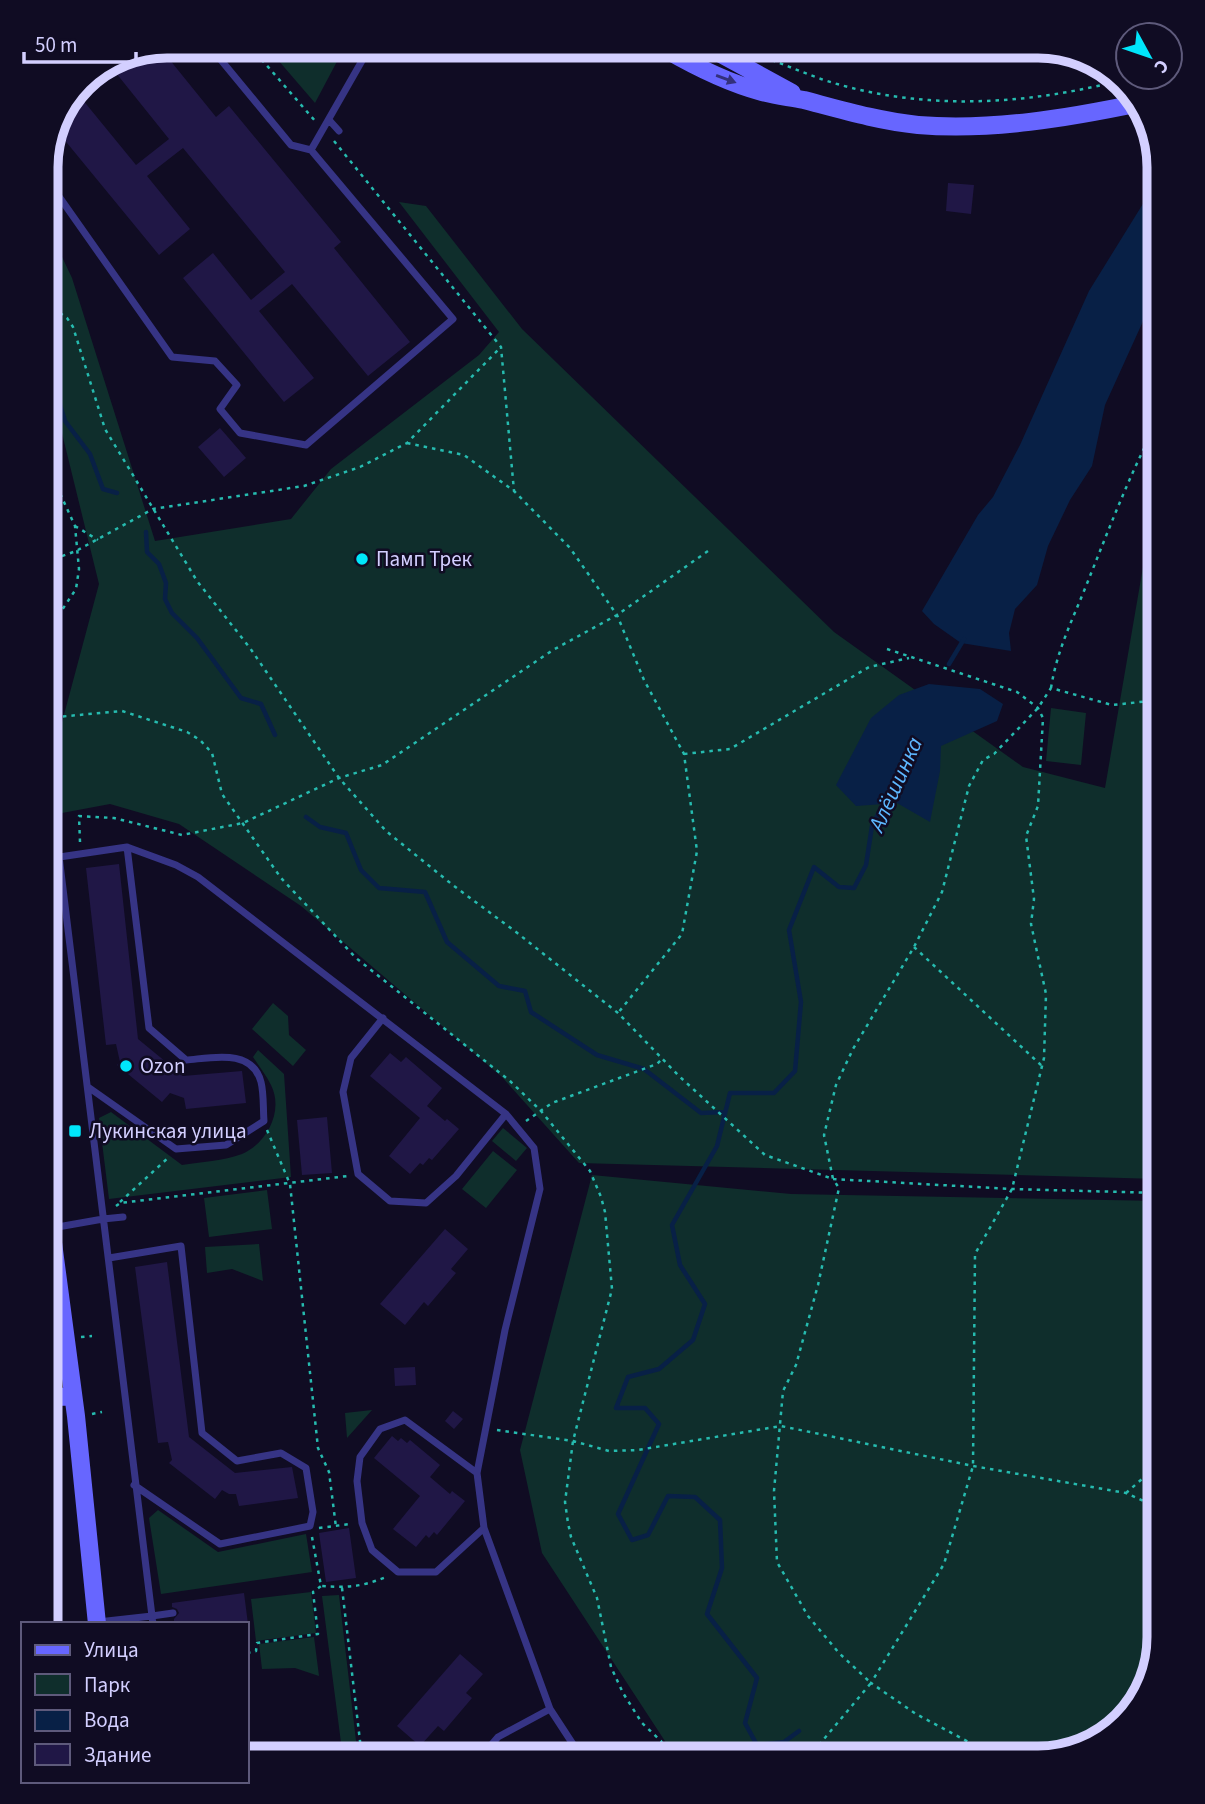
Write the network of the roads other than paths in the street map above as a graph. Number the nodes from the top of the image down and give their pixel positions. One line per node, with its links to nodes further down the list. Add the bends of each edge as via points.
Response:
1 (219, 58): 9 (lane, via 291,145)
2 (364, 58): 7 (lane)
3 (682, 58): 5 (main road, one-way to 5, via 719,77)
4 (728, 58): 5 (main road)
5 (804, 100): 6 (main road, via 877,119 957,127 1083,115)
6 (1129, 105)
7 (330, 121): 8 (lane); 9 (lane)
8 (339, 131)
9 (311, 150): 10 (lane, via 453,319 306,445 240,433 220,409 237,385 215,361 172,357)
10 (58, 195)
11 (127, 847): 12 (lane); 13 (lane, via 198,877); 14 (lane, via 149,1028 186,1060 229,1056 247,1062 261,1080 264,1121 226,1145 176,1149)
12 (59, 856): 14 (lane)
13 (383, 1018): 15 (lane); 15 (lane, via 351,1058 343,1092 358,1174 390,1201 426,1203 456,1175)
14 (88, 1087): 17 (lane)
15 (506, 1114): 23 (lane, via 534,1148 540,1189 505,1330)
16 (122, 1217): 17 (lane)
17 (103, 1219): 18 (lane); 19 (lane)
18 (58, 1227)
19 (109, 1258): 24 (lane); 24 (lane, via 181,1247 202,1433 237,1461 281,1453 306,1468 313,1512 310,1526 220,1544)
20 (58, 1278): 21 (main road)
21 (72, 1396): 22 (main road); 28 (main road)
22 (58, 1397)
23 (477, 1474): 25 (lane); 25 (lane, via 405,1420 380,1429 360,1457 357,1481 362,1522 372,1550 398,1572 436,1572)
24 (134, 1485): 27 (lane)
25 (484, 1528): 30 (lane)
26 (173, 1613): 27 (lane)
27 (152, 1620): 29 (lane)
28 (97, 1622)
29 (115, 1622)
30 (551, 1709): 31 (lane, via 498,1737); 32 (lane)
31 (490, 1746)
32 (574, 1746)

